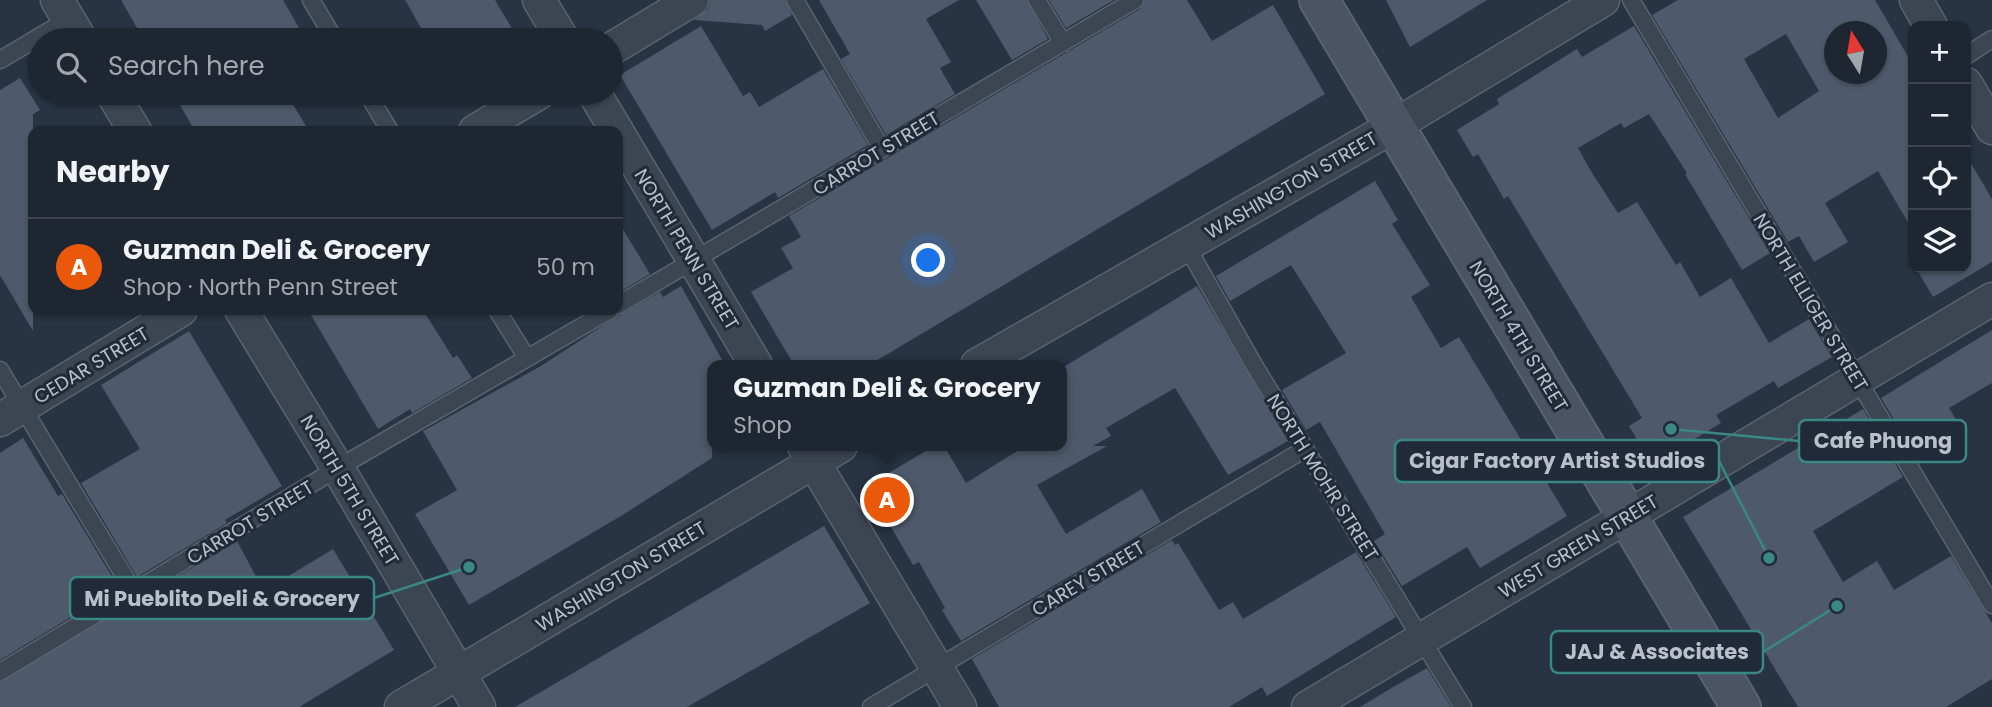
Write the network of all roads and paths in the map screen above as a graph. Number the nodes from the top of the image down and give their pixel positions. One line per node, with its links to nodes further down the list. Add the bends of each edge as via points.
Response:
1 (311, 0): 12 (lane)
2 (538, 0): 13 (street)
3 (692, 0): 15 (street)
4 (795, 0): 32 (lane)
5 (1037, 0): 16 (lane)
6 (1135, 0): 16 (lane, CARROT STREET)
7 (1319, 0): 29 (street, NORTH 4TH STREET)
8 (1603, 0): 29 (street, WASHINGTON STREET)
9 (1631, 0): 45 (lane, NORTH ELLIGER STREET)
10 (1916, 0): 11 (street)
11 (1928, 21)
12 (328, 28)
13 (556, 28)
14 (1992, 39): 18 (lane)
15 (623, 42)
16 (1063, 43): 32 (lane, CARROT STREET)
17 (28, 44): 19 (lane)
18 (1971, 53)
19 (0, 60)
20 (1971, 92): 30 (street)
21 (119, 105): 25 (street)
22 (374, 105): 26 (lane)
23 (519, 105): 27 (street)
24 (601, 105): 28 (street, NORTH PENN STREET)
25 (132, 126)
26 (387, 126)
27 (483, 126)
28 (613, 126)
29 (1394, 126): 33 (street, WASHINGTON STREET); 50 (street, NORTH 4TH STREET)
30 (1992, 128)
31 (623, 142): 34 (street, NORTH PENN STREET)
32 (882, 149): 34 (lane, CARROT STREET)
33 (1186, 245): 43 (street, WASHINGTON STREET); 47 (lane, NORTH MOHR STREET)
34 (694, 261): 36 (lane, CARROT STREET); 42 (street, NORTH PENN STREET)
35 (1992, 299): 45 (street, WEST GREEN STREET)
36 (623, 302)
37 (173, 315): 46 (street, CEDAR STREET)
38 (244, 315): 49 (street, NORTH 5TH STREET)
39 (500, 315): 41 (lane)
40 (601, 315): 41 (lane, CARROT STREET)
41 (527, 358): 49 (lane, CARROT STREET)
42 (753, 360)
43 (986, 360)
44 (0, 370): 46 (lane)
45 (1857, 380): 50 (street, WEST GREEN STREET); 52 (lane, NORTH ELLIGER STREET)
46 (11, 414): 51 (lane)
47 (1305, 449): 53 (lane, NORTH MOHR STREET); 54 (lane, CAREY STREET)
48 (809, 454): 54 (street); 56 (street, WASHINGTON STREET)
49 (338, 468): 51 (lane, CARROT STREET); 56 (street, NORTH 5TH STREET)
50 (1627, 517): 53 (street, WEST GREEN STREET); 63 (street, NORTH 4TH STREET)
51 (134, 592): 55 (lane, CARROT STREET)
52 (1992, 605)
53 (1423, 638): 61 (street, WEST GREEN STREET); 62 (lane, NORTH MOHR STREET)
54 (937, 668): 59 (lane, CAREY STREET); 60 (street)
55 (0, 673)
56 (458, 673): 57 (street, WASHINGTON STREET); 58 (street, NORTH 5TH STREET)
57 (401, 707)
58 (479, 707)
59 (871, 707)
60 (960, 707)
61 (1308, 707)
62 (1463, 707)
63 (1741, 707)

